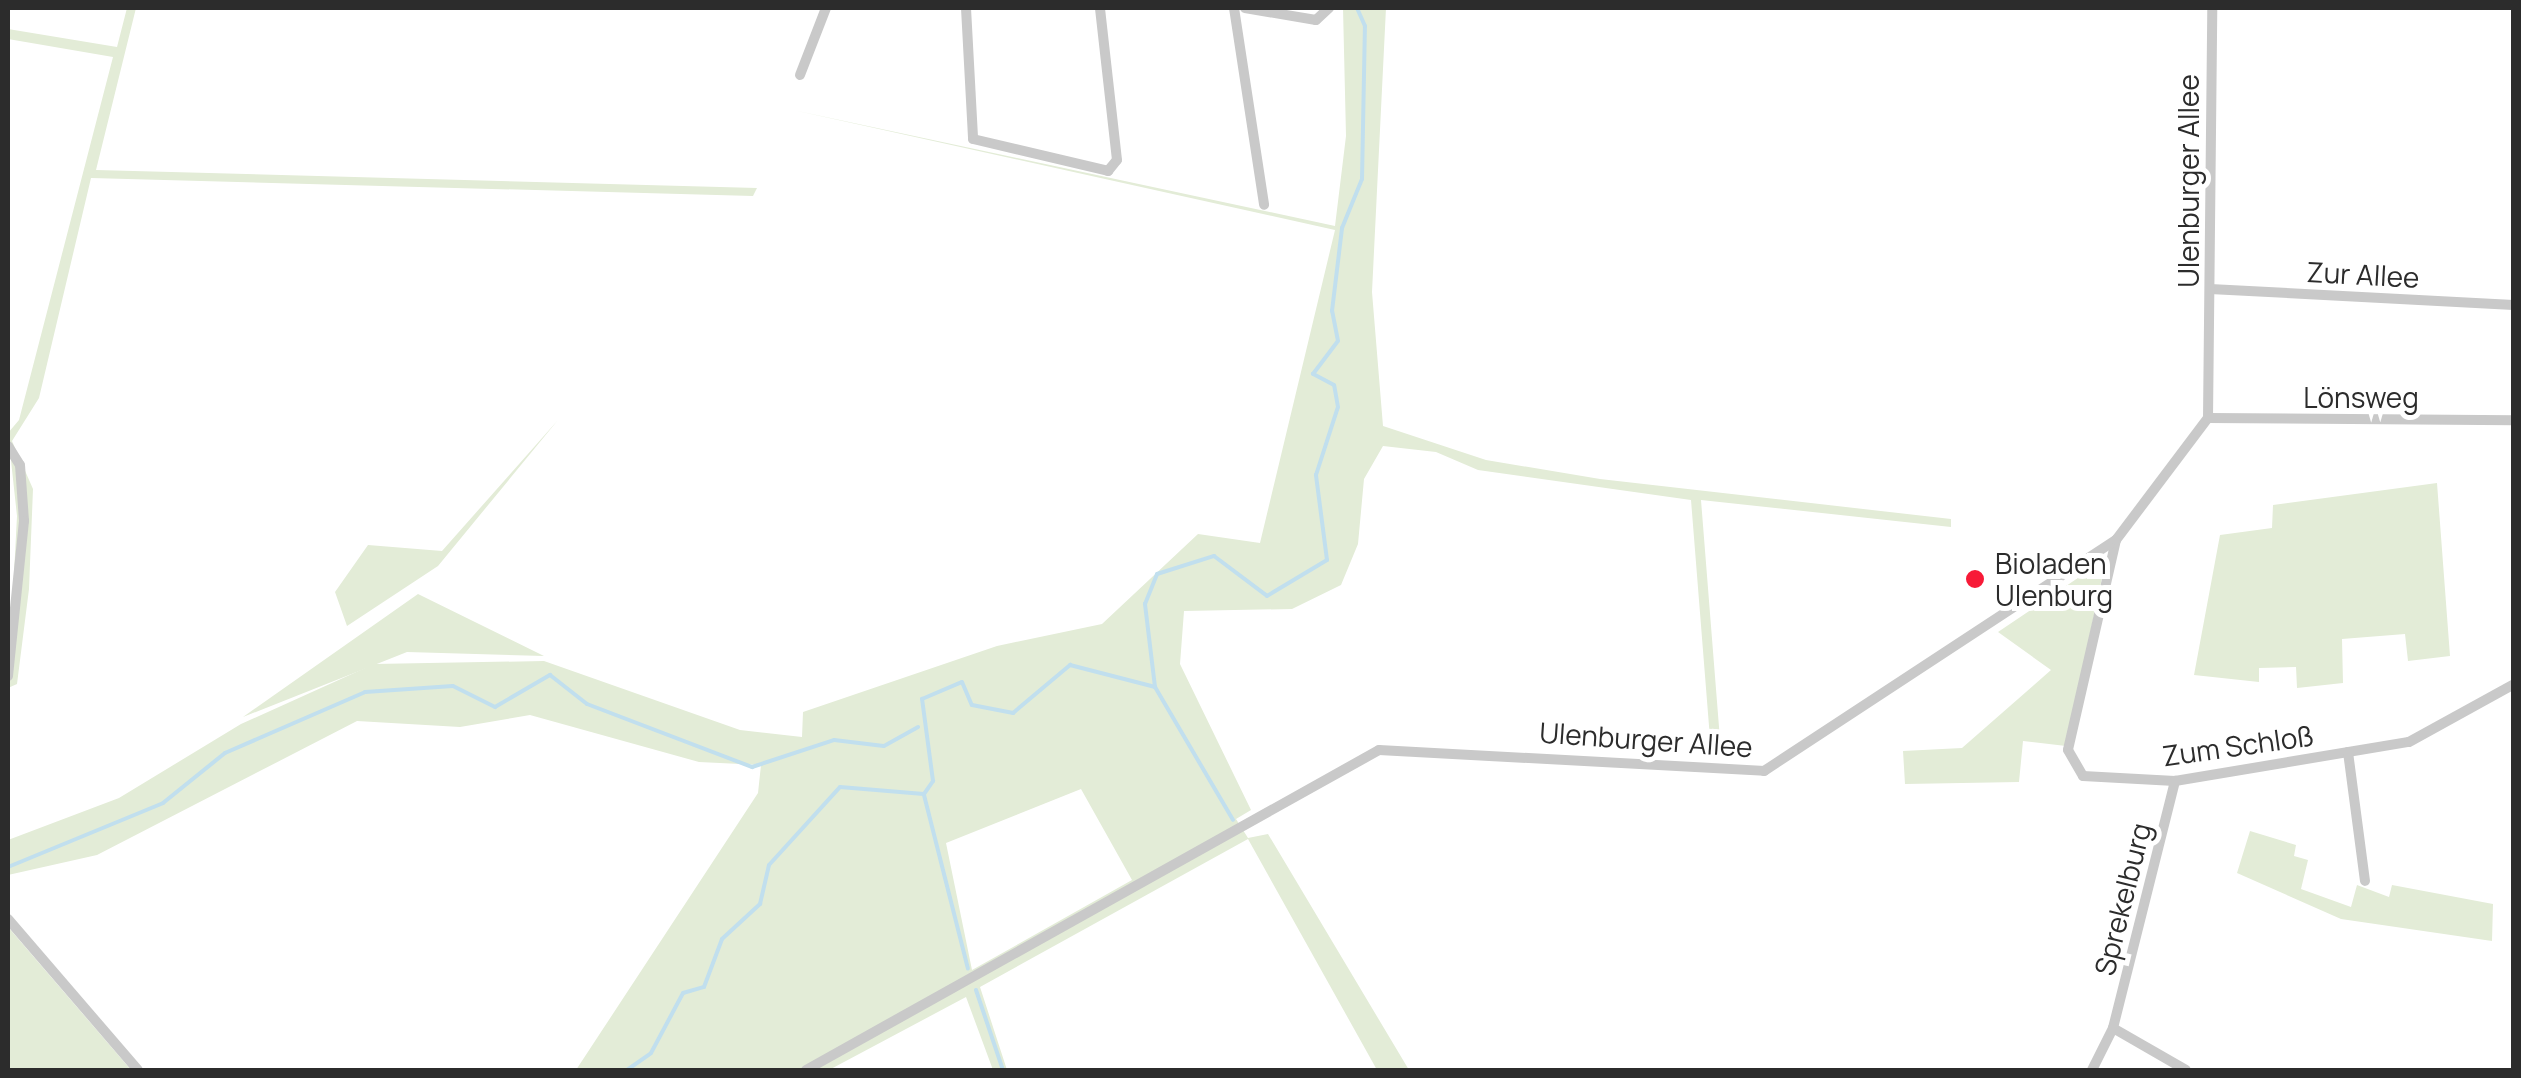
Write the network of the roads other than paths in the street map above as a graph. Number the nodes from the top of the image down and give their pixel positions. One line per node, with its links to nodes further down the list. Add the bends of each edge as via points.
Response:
1 (826, 8): 8 (street)
2 (966, 8): 3 (street, via 973,139 1115,168)
3 (1100, 8)
4 (1234, 8): 9 (street)
5 (1245, 8): 6 (street, via 1316,20)
6 (1329, 8)
7 (2212, 8): 10 (street, Ulenburger Allee)
8 (800, 75)
9 (1264, 204)
10 (2210, 289): 11 (street, Zur Allee); 12 (street, Ulenburger Allee)
11 (2514, 304)
12 (2208, 418): 13 (street, Lönsweg); 15 (street, Ulenburger Allee)
13 (2514, 420)
14 (8, 446): 16 (street, via 20,465 24,521)
15 (2116, 540): 19 (street, Zum Schloß, via 2070,765 2084,776); 24 (street, Ulenburger Allee, via 1764,771 1379,750)
16 (8, 676)
17 (2514, 684): 18 (street, Zum Schloß, via 2409,742)
18 (2348, 752): 19 (street, Zum Schloß); 20 (street)
19 (2175, 781): 22 (street, Sprekelburg)
20 (2364, 882)
21 (8, 919): 23 (street)
22 (2113, 1028): 25 (street, Sprekelburg); 26 (street)
23 (138, 1070)
24 (806, 1070)
25 (2092, 1070)
26 (2186, 1070)

